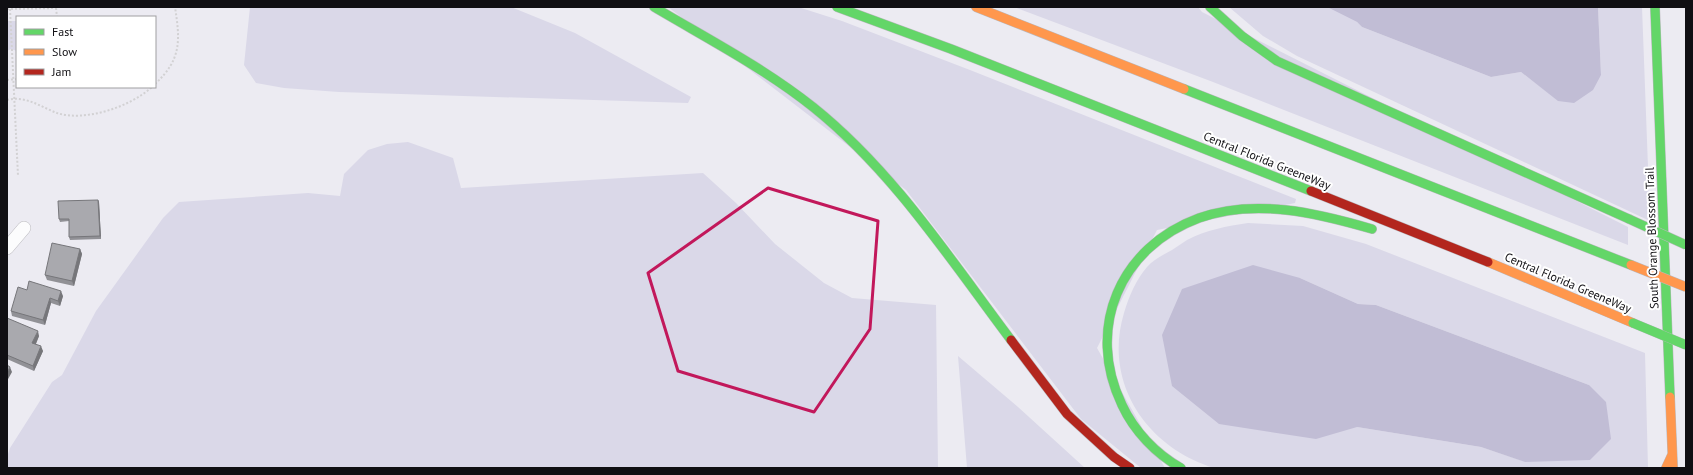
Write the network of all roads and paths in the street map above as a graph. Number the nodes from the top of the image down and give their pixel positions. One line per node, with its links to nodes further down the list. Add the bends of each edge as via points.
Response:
1 (56, 7): 8 (path)
2 (175, 7): 12 (path, via 179,43 174,60)
3 (654, 7): 26 (main road, via 756,67 813,108 855,145 900,193 1067,414 1114,457)
4 (837, 7): 23 (main road, Central Florida GreeneWay, via 951,49 1422,235)
5 (976, 7): 22 (main road, bridge)
6 (1210, 7): 19 (main road, bridge, via 1254,47 1277,61)
7 (1655, 7): 25 (main road, South Orange Blossom Trail)
8 (9, 9): 11 (path)
9 (16, 79): 11 (path)
10 (7, 80): 11 (path)
11 (13, 80): 14 (path)
12 (156, 83)
13 (151, 88): 14 (path, via 118,107 95,114 58,113)
14 (14, 98): 15 (path); 16 (path)
15 (7, 100)
16 (18, 176)
17 (24, 228): 20 (street)
18 (1378, 231): 27 (main road, via 1310,214 1244,210 1216,214 1190,223 1169,233 1148,248 1122,282 1110,311 1107,338 1109,371 1115,393 1129,421 1150,446)
19 (1686, 245)
20 (7, 248)
21 (1453, 258): 23 (main road)
22 (1686, 287)
23 (1633, 323): 24 (main road, Central Florida GreeneWay, bridge)
24 (1686, 345)
25 (1672, 455): 28 (main road); 29 (main road, South Orange Blossom Trail)
26 (1130, 468)
27 (1181, 468)
28 (1666, 468)
29 (1673, 468)

